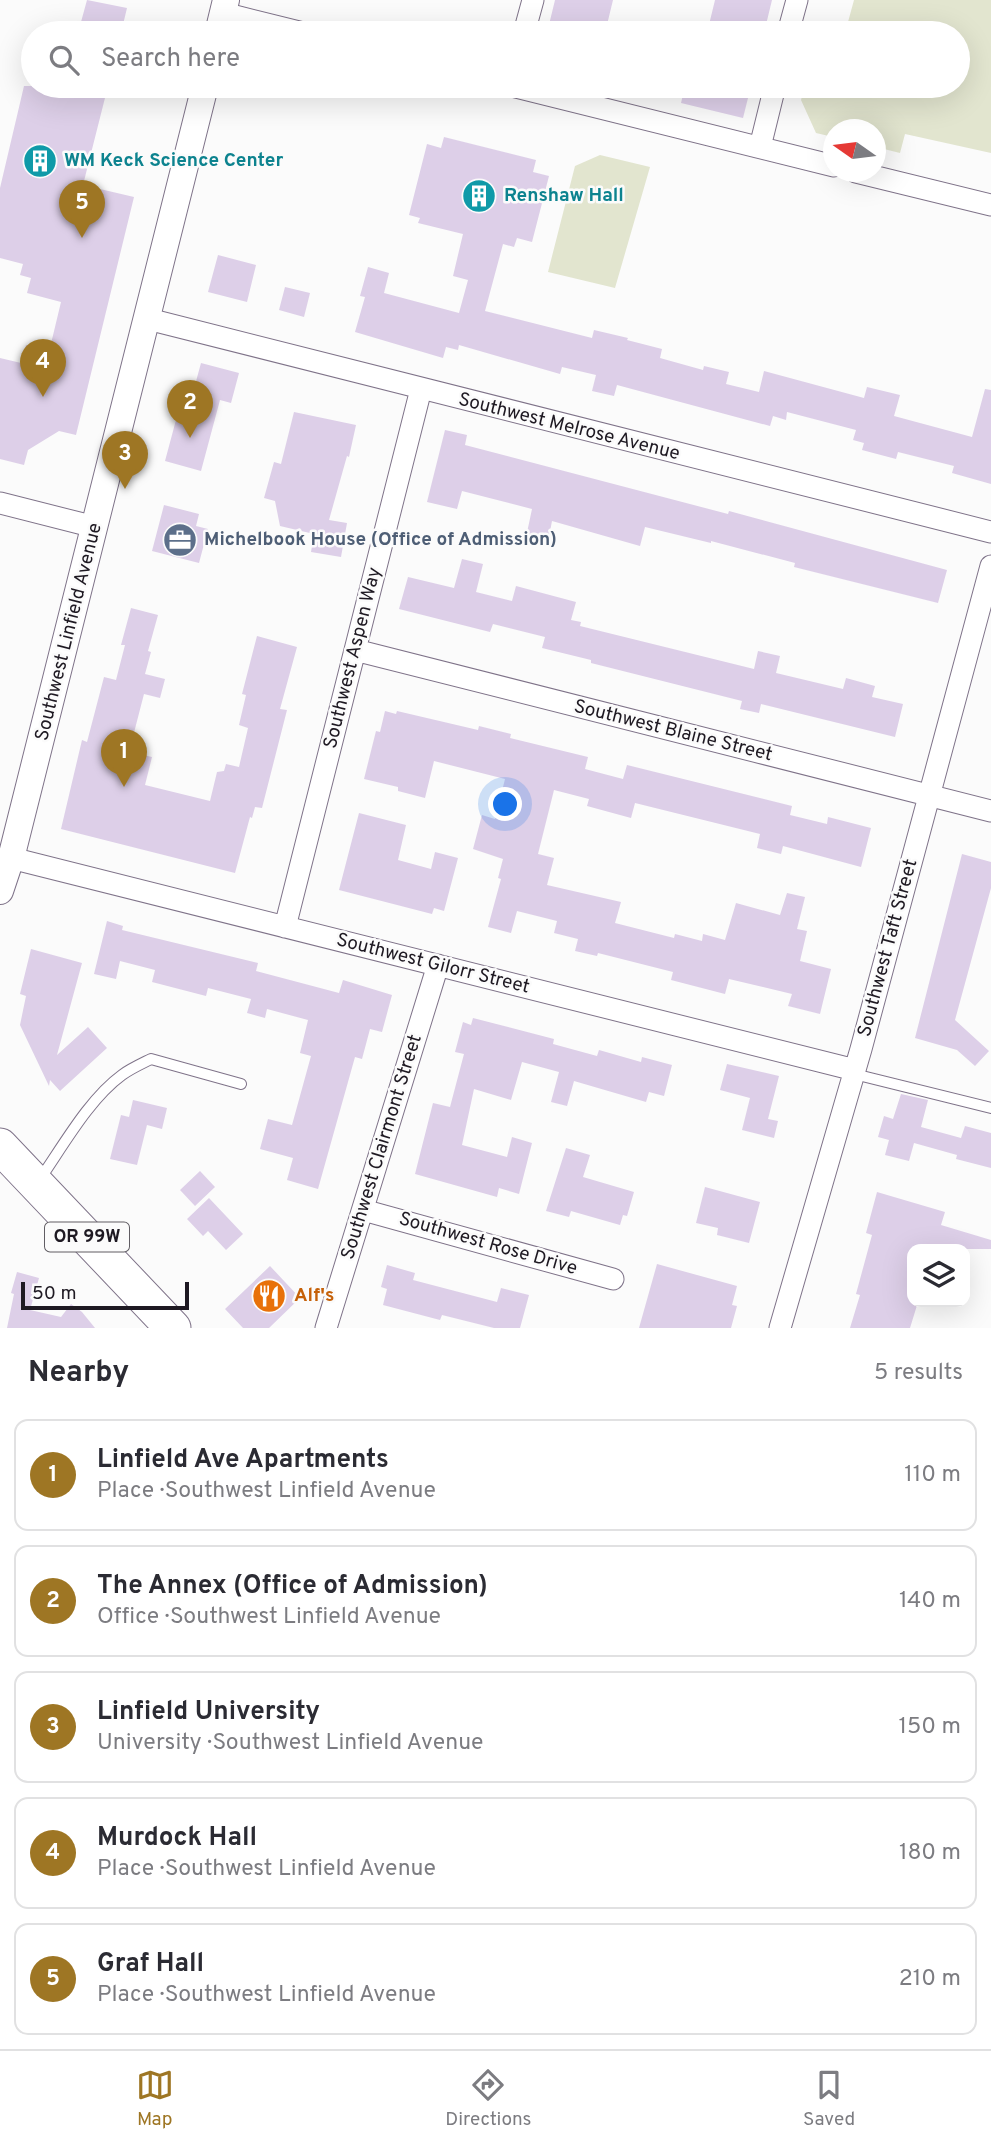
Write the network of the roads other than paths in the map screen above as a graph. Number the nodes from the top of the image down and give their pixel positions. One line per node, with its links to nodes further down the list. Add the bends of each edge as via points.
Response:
1 (533, 0): 5 (street)
2 (797, 0): 6 (street)
3 (222, 16): 4 (street)
4 (246, 21)
5 (527, 21)
6 (791, 21)
7 (202, 98): 14 (street, Southwest Linfield Avenue)
8 (561, 98): 10 (street)
9 (772, 98): 10 (street)
10 (760, 147): 11 (street)
11 (823, 163)
12 (886, 179): 13 (street)
13 (991, 205)
14 (148, 319): 15 (street, Southwest Melrose Avenue); 17 (street, Southwest Linfield Avenue)
15 (421, 389): 18 (street, Southwest Melrose Avenue); 20 (street, Southwest Aspen Way)
16 (0, 503): 17 (street)
17 (95, 527): 23 (street, Southwest Linfield Avenue)
18 (991, 532)
19 (991, 566): 21 (street, Southwest Taft Street)
20 (355, 650): 21 (street, Southwest Blaine Street); 25 (street, Southwest Aspen Way)
21 (929, 795): 22 (street, Southwest Blaine Street); 27 (street, Southwest Taft Street)
22 (991, 811)
23 (12, 858): 24 (street, Southwest Linfield Avenue); 25 (street, Southwest Gilorr Street)
24 (0, 891)
25 (285, 927): 26 (street, Southwest Gilorr Street)
26 (438, 965): 27 (street, Southwest Gilorr Street); 32 (street, Southwest Clairmont Street)
27 (854, 1072): 29 (lane); 36 (street, Southwest Taft Street)
28 (241, 1084): 31 (lane, via 151,1059 121,1075 96,1100)
29 (991, 1108)
30 (0, 1146): 31 (highway, OR 99W)
31 (37, 1185): 34 (highway, OR 99W)
32 (363, 1209): 33 (street, Southwest Rose Drive); 35 (street, Southwest Clairmont Street)
33 (613, 1279)
34 (173, 1328)
35 (326, 1328)
36 (780, 1328)

